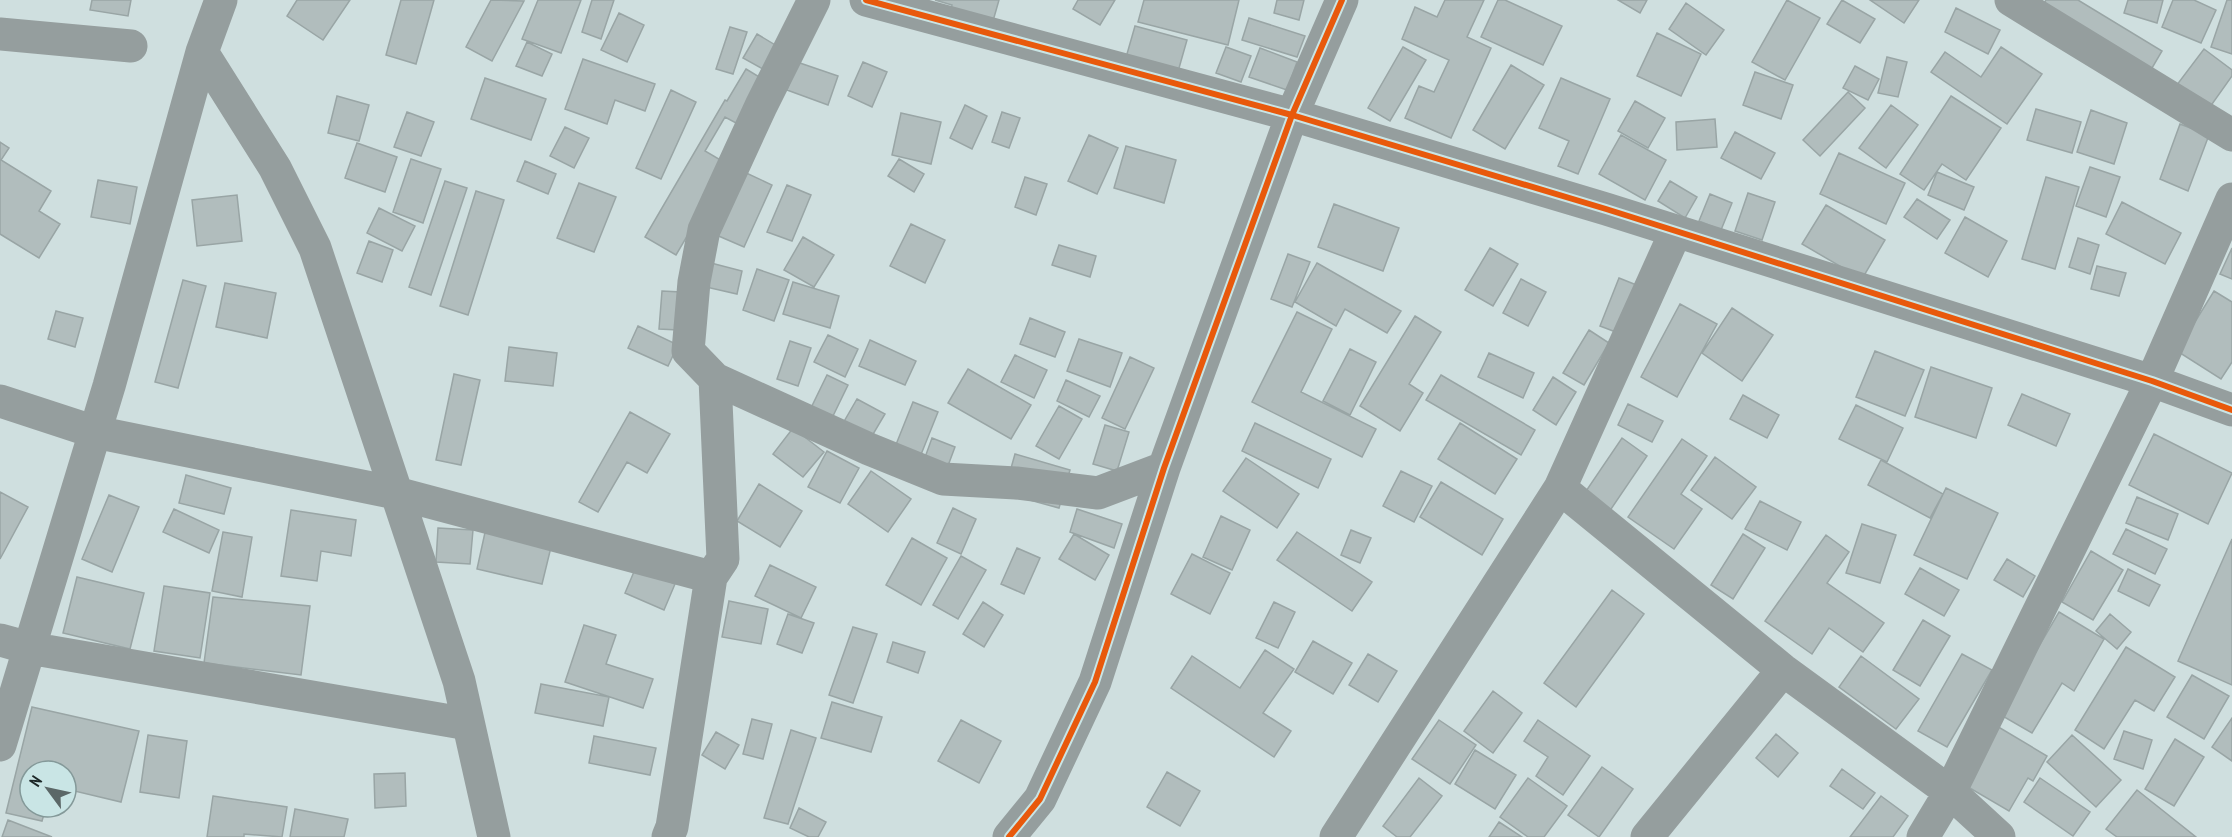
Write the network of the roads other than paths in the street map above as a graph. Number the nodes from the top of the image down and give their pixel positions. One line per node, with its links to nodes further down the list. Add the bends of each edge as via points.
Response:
1 (220, 0): 8 (street)
2 (814, 0): 13 (street, via 704,230 694,282 688,351)
3 (866, 0): 9 (street)
4 (1342, 0): 9 (street)
5 (2011, 0): 10 (street)
6 (0, 34): 7 (street)
7 (131, 46)
8 (202, 52): 17 (street); 20 (street, via 275,168 315,248)
9 (1292, 115): 12 (street); 18 (street)
10 (2232, 135)
11 (2232, 199): 14 (street)
12 (1676, 231): 14 (street); 19 (street)
13 (715, 379): 18 (street, via 943,479 1098,493); 21 (street, via 723,559)
14 (2152, 381): 16 (street); 26 (street)
15 (0, 401): 17 (street)
16 (2232, 410)
17 (95, 432): 20 (street); 22 (street)
18 (1164, 468): 29 (street, via 1095,682 1040,799)
19 (1560, 488): 23 (street); 30 (street)
20 (396, 493): 21 (street); 24 (street, via 459,681)
21 (711, 577): 28 (street)
22 (15, 644): 24 (street); 25 (street)
23 (1783, 670): 26 (street); 31 (street)
24 (468, 724): 27 (street)
25 (0, 745)
26 (1950, 792): 32 (street); 33 (street)
27 (494, 837)
28 (668, 837)
29 (1009, 837)
30 (1336, 837)
31 (1647, 837)
32 (1923, 837)
33 (1999, 837)

